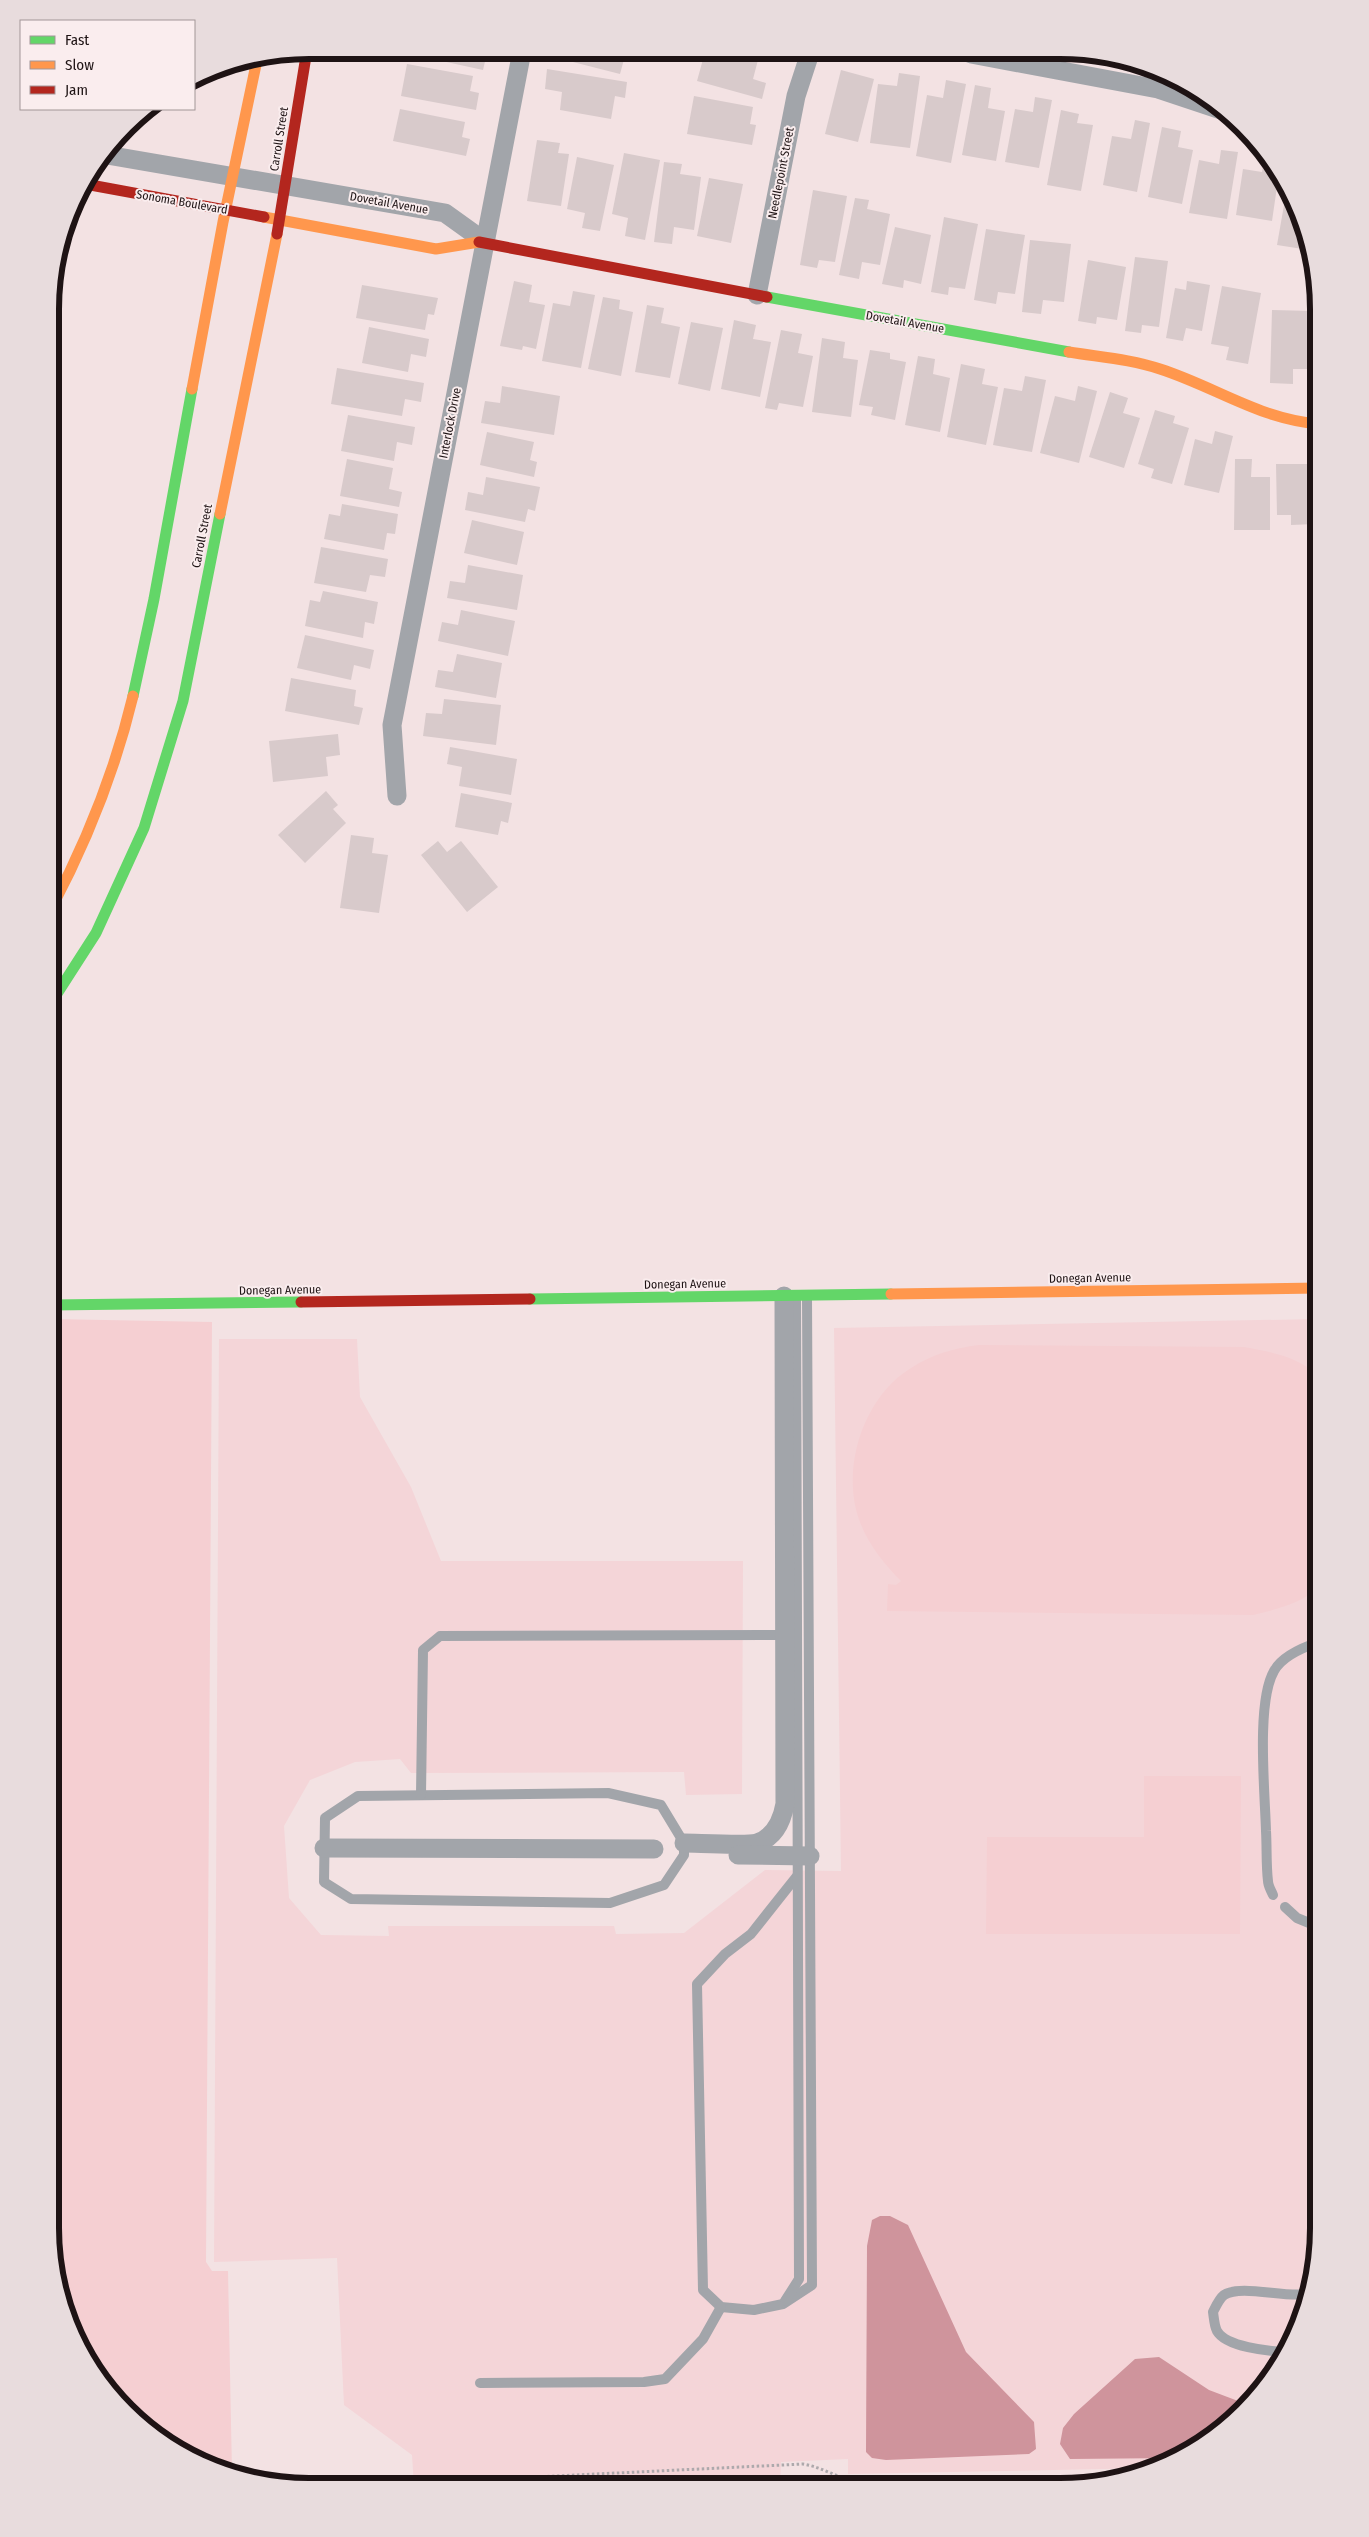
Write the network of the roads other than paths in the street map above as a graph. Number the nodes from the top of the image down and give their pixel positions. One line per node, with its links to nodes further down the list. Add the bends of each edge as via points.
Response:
1 (306, 59): 11 (street, Carroll Street)
2 (520, 59): 14 (street, Interlock Drive)
3 (808, 59): 15 (street, Needlepoint Street, via 796,96)
4 (1007, 59): 6 (street)
5 (256, 65): 9 (street)
6 (1159, 80): 7 (street)
7 (1186, 93)
8 (111, 156): 9 (street)
9 (230, 175): 11 (street); 12 (street)
10 (91, 185): 12 (street, Sonoma Boulevard)
11 (286, 185): 13 (street, Carroll Street); 14 (street, Dovetail Avenue, via 445,212)
12 (224, 209): 13 (street, Sonoma Boulevard); 18 (street, via 136,686 87,839)
13 (280, 221): 14 (street, Dovetail Avenue, via 436,249); 19 (street, Carroll Street, via 183,701 144,828 96,933)
14 (484, 241): 15 (street, Dovetail Avenue); 17 (street, Interlock Drive, via 392,725)
15 (757, 295): 16 (street, Dovetail Avenue, via 1158,368 1186,377 1267,415)
16 (1310, 424)
17 (397, 796)
18 (59, 895)
19 (59, 991)
20 (1310, 1288): 21 (street, Donegan Avenue)
21 (796, 1296): 22 (street, Donegan Avenue); 23 (street); 24 (lane)
22 (59, 1305)
23 (791, 1634): 24 (lane); 26 (lane, via 440,1636 422,1650); 29 (street, via 783,1820 772,1834 756,1844); 30 (lane)
24 (809, 1634): 30 (lane)
25 (1310, 1645): 32 (lane, via 1288,1657 1274,1670 1264,1718 1268,1883)
26 (421, 1795): 27 (lane, via 358,1796 325,1818); 29 (lane, via 608,1793 661,1805)
27 (324, 1848): 28 (street); 29 (lane, via 324,1882 351,1899 610,1902 664,1885)
28 (654, 1849)
29 (684, 1849): 30 (street)
30 (804, 1855): 31 (lane); 36 (lane, via 812,2285)
31 (797, 1876): 36 (lane, via 799,2279); 37 (lane, via 751,1934 725,1954 697,1984 703,2290)
32 (1273, 1895)
33 (1284, 1907): 34 (lane)
34 (1310, 1924)
35 (1302, 2294): 38 (lane, via 1233,2291 1223,2295 1213,2312 1217,2332 1224,2339)
36 (783, 2304): 37 (lane, via 754,2310)
37 (721, 2307): 39 (lane, via 703,2339 665,2380)
38 (1278, 2352)
39 (480, 2383)

